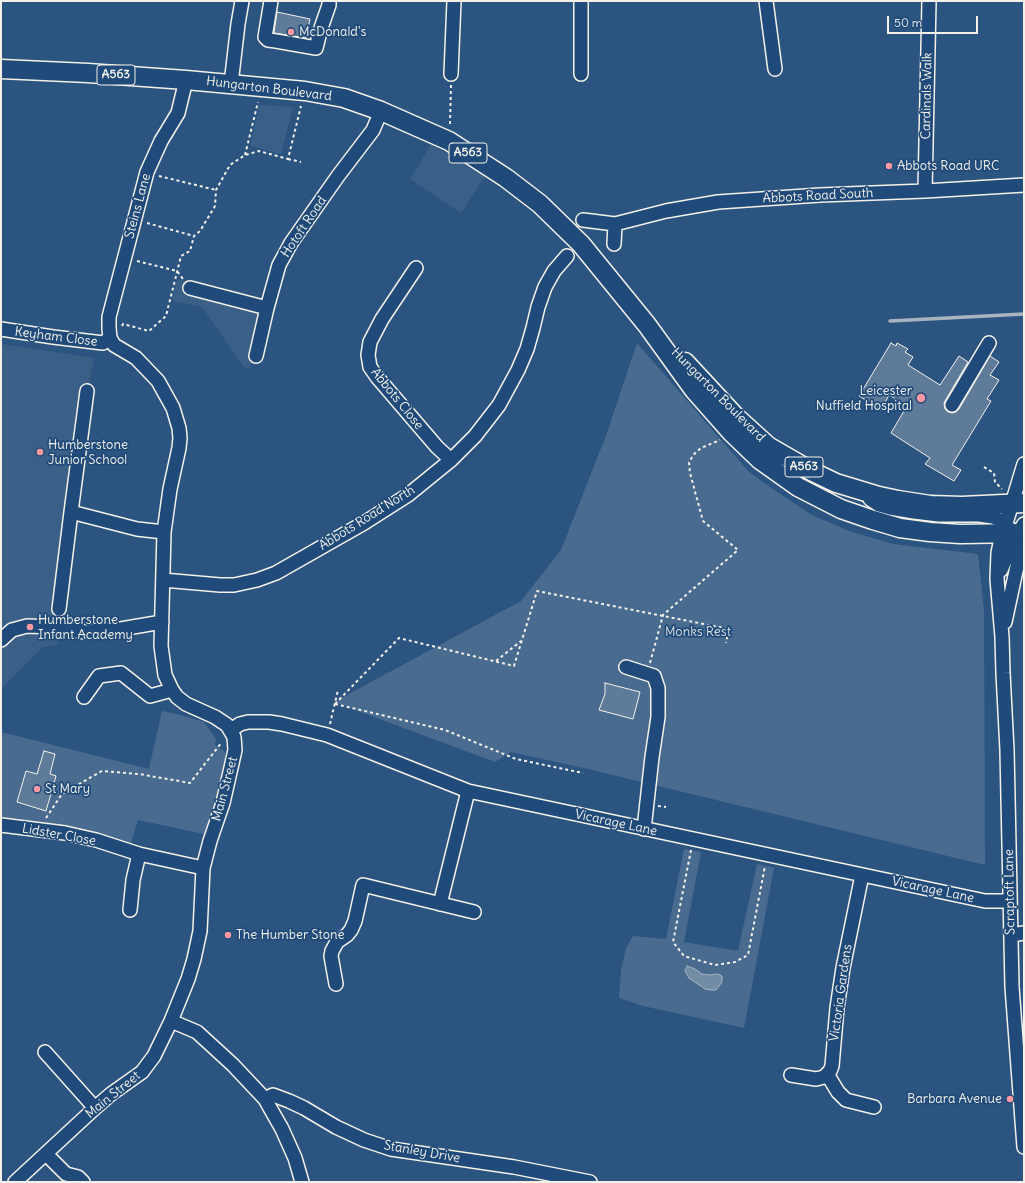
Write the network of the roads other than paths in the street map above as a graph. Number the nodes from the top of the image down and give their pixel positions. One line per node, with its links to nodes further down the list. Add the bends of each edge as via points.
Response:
1 (242, 1): 15 (street)
2 (272, 1): 9 (street, via 265,37 268,40 316,48)
3 (323, 1): 9 (street, via 318,20)
4 (329, 1): 9 (street)
5 (454, 1): 12 (street)
6 (581, 1): 13 (street)
7 (766, 1): 11 (street)
8 (929, 1): 18 (street, Cardinals Walk)
9 (321, 28)
10 (1, 69): 14 (highway, Hungarton Boulevard / A563)
11 (774, 69)
12 (451, 74)
13 (580, 74)
14 (186, 80): 15 (highway, Hungarton Boulevard / A563); 28 (street, Steins Lane, via 178,114 161,141 147,172 109,317)
15 (231, 84): 16 (highway, Hungarton Boulevard / A563, via 305,91 344,98)
16 (381, 111): 25 (street, Hotoft Road, via 373,130 291,244 279,265); 26 (highway, Hungarton Boulevard / A563, via 449,141 506,178 540,204 581,244)
17 (1024, 185): 18 (street, Abbots Road South)
18 (926, 191): 20 (street, Abbots Road South, via 718,202 666,211)
19 (583, 220): 20 (street, Abbots Road South)
20 (615, 224): 21 (street)
21 (614, 244)
22 (568, 256): 33 (street, Abbots Road North, via 554,271 545,287 527,349 508,389 475,436)
23 (416, 268): 33 (street, Abbots Close, via 370,342 370,367 437,447)
24 (190, 288): 25 (street)
25 (267, 308): 30 (street, Hotoft Road)
26 (647, 325): 35 (highway, Hungarton Boulevard / A563, via 736,417 768,446 812,472); 39 (highway, Hungarton Boulevard / A563, via 694,390 732,433 760,460 798,487 841,509 900,528 930,532)
27 (1, 329): 28 (street, Keyham Close, via 103,343)
28 (110, 338): 38 (street, via 114,345 136,358 158,381 173,408 179,428 179,448)
29 (989, 343): 32 (street)
30 (256, 356)
31 (87, 391): 37 (street)
32 (952, 405)
33 (451, 460): 40 (street, Abbots Road North, via 408,494 364,523 267,577 248,583 220,585)
34 (1024, 464): 36 (street, Scraptoft Lane)
35 (847, 487): 36 (highway, Hungarton Boulevard / A563, via 930,505 962,506); 39 (street, via 879,505 890,508 939,515 996,518)
36 (1014, 497): 39 (street, Scraptoft Lane)
37 (71, 512): 38 (street, via 138,529); 41 (street)
38 (164, 532): 40 (street)
39 (1013, 532): 43 (street, Scraptoft Lane, via 1020,552); 43 (street, Scraptoft Lane, via 998,553 997,579)
40 (163, 580): 42 (street)
41 (59, 609)
42 (162, 622): 44 (street, via 84,632 27,626 12,630); 46 (street, via 163,667)
43 (1002, 638): 55 (street, Scraptoft Lane)
44 (1, 640)
45 (626, 667): 51 (street, via 654,676 658,688 658,718)
46 (172, 690): 47 (street, via 150,696 121,673 100,676); 48 (street, via 186,704 222,720)
47 (84, 697)
48 (231, 730): 49 (street, Vicarage Lane, via 248,722 270,722 327,735); 53 (street, Main Street, via 235,750 225,797)
49 (468, 791): 51 (street, Vicarage Lane); 56 (street)
50 (1, 826): 52 (street, Lidster Close, via 65,833)
51 (644, 829): 54 (street, Vicarage Lane)
52 (139, 854): 53 (street, Lidster Close); 57 (street)
53 (204, 868): 62 (street, Main Street, via 200,931 194,959)
54 (862, 875): 55 (street, Vicarage Lane, via 985,901); 64 (street, Victoria Gardens, via 843,968 832,1066)
55 (1010, 901): 60 (street, Scraptoft Lane)
56 (440, 904): 58 (street); 61 (street, via 363,885 353,925 332,951)
57 (130, 910)
58 (474, 912)
59 (1024, 933): 60 (street)
60 (1011, 935): 66 (street, Scraptoft Lane, via 1012,987)
61 (336, 984)
62 (171, 1022): 67 (street, via 197,1032); 69 (street, Main Street, via 154,1056 142,1072)
63 (45, 1052): 69 (street)
64 (827, 1074): 65 (street, via 816,1078); 68 (street, via 846,1100)
65 (791, 1075)
66 (1022, 1090): 70 (street, Scraptoft Lane)
67 (265, 1099): 74 (street, via 295,1158); 75 (street, Stanley Drive, via 273,1095 304,1108 364,1140 391,1149 514,1167)
68 (874, 1107)
69 (95, 1108): 71 (street, Main Street)
70 (1024, 1147)
71 (46, 1154): 72 (street, Main Street); 73 (street, via 66,1174 78,1176)
72 (15, 1182)
73 (83, 1182)
74 (302, 1182)
75 (590, 1182)

